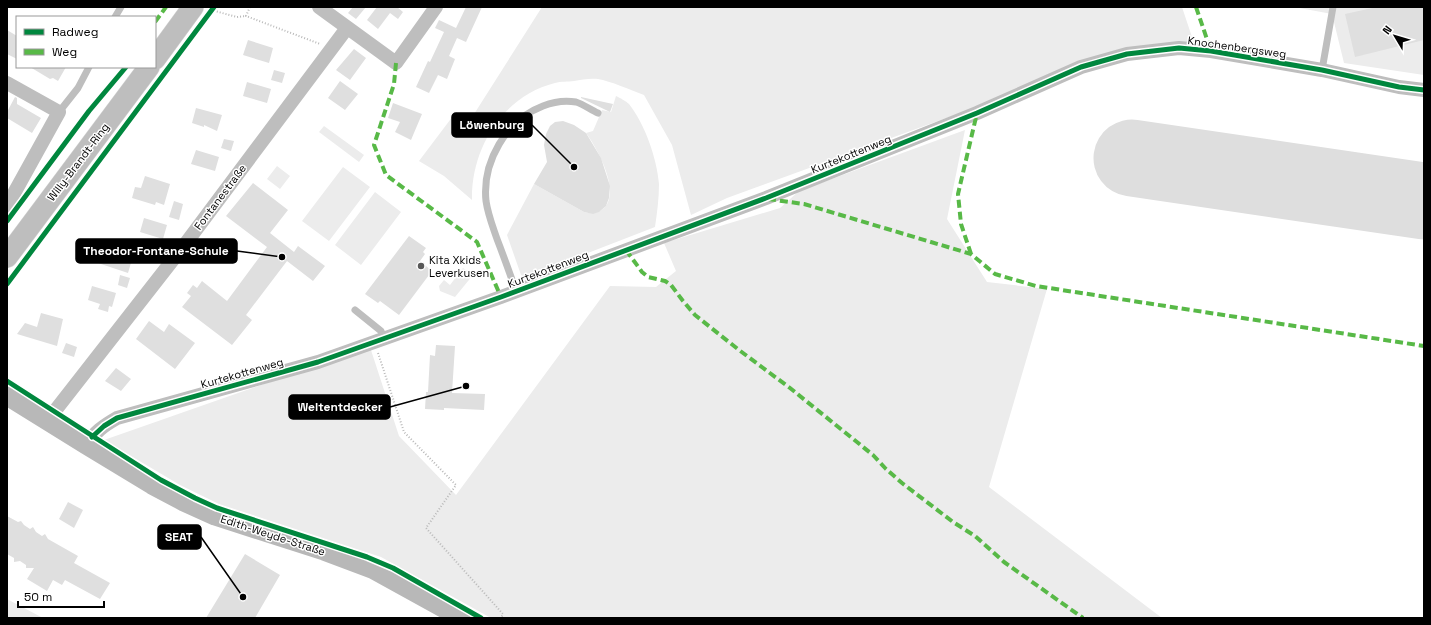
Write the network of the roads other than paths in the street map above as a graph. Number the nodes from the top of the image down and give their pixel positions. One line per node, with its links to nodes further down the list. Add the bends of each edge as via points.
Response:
1 (121, 7): 6 (lane)
2 (319, 7): 7 (street)
3 (436, 7): 7 (street, via 396,62)
4 (1333, 7): 11 (lane)
5 (202, 8): 8 (main road)
6 (116, 16)
7 (347, 28): 23 (street, Fontanestraße, via 186,243)
8 (156, 58)
9 (88, 68): 15 (lane, via 78,88)
10 (148, 68): 18 (main road, Willy-Brandt-Ring)
11 (1322, 70): 13 (street, Knochenbergsweg); 14 (street, Knochenbergsweg, via 1179,48 1127,54 1081,67)
12 (7, 83): 15 (street)
13 (1424, 90)
14 (1006, 100): 19 (street, Kurtekottenweg, via 766,198)
15 (59, 112): 17 (street)
16 (598, 113): 19 (lane, via 576,102 555,102 536,108 512,125 493,156 486,178 486,201)
17 (7, 206)
18 (7, 257)
19 (516, 291): 21 (street, Kurtekottenweg)
20 (355, 310): 21 (lane, via 382,331)
21 (379, 340): 24 (street, Kurtekottenweg, via 318,362 117,418 95,433)
22 (7, 396): 23 (street, Edith-Weyde-Straße)
23 (47, 421): 24 (street, Edith-Weyde-Straße)
24 (86, 445): 25 (street, Edith-Weyde-Straße, via 184,502 215,516 372,569)
25 (461, 618)

